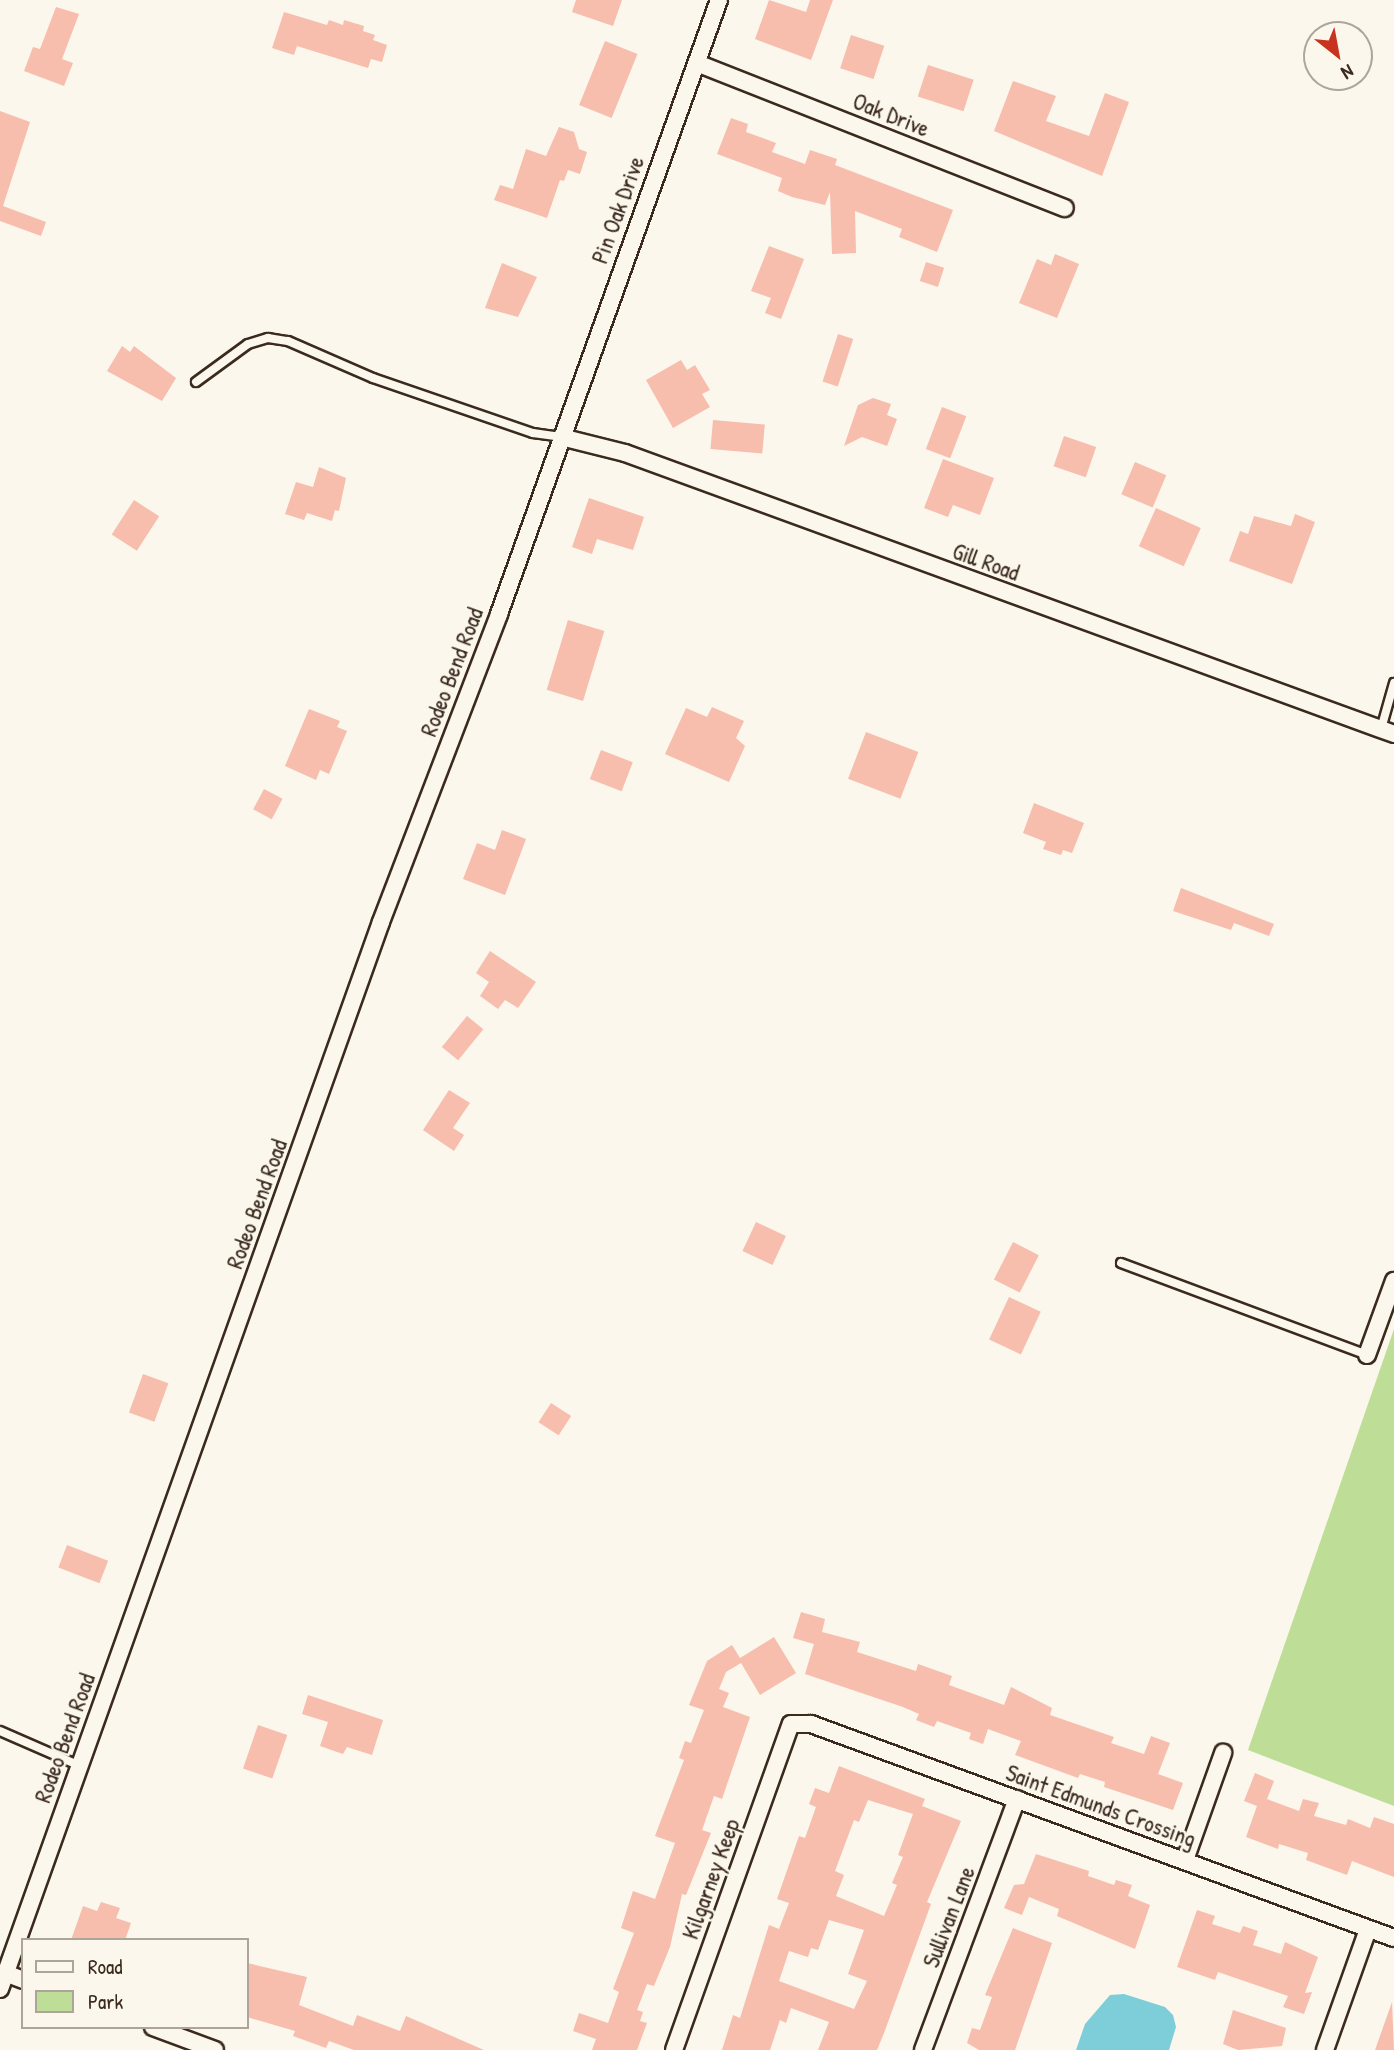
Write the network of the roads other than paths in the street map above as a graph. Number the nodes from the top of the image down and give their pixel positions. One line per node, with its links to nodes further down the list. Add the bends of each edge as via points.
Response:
1 (719, 0): 2 (street, Pin Oak Drive)
2 (699, 64): 3 (street, Oak Drive); 5 (street, Pin Oak Drive, via 642,207)
3 (1065, 208)
4 (196, 382): 5 (lane, via 248,344 268,338 288,341 373,378 533,433)
5 (561, 437): 7 (street, Gill Road, via 625,453); 14 (street, Rodeo Bend Road)
6 (1394, 682): 7 (lane)
7 (1387, 732)
8 (1121, 1263): 10 (lane)
9 (1394, 1281): 10 (street)
10 (1367, 1355)
11 (791, 1724): 15 (street, Saint Edmunds Crossing, via 811,1724); 23 (street, Kilgarney Keep)
12 (0, 1731): 14 (lane)
13 (1223, 1752): 16 (street)
14 (80, 1766): 20 (street, Rodeo Bend Road)
15 (1017, 1799): 16 (street, Saint Edmunds Crossing); 24 (street, Sullivan Lane)
16 (1185, 1860): 17 (street, Saint Edmunds Crossing)
17 (1368, 1929): 18 (street, Saint Edmunds Crossing); 25 (street)
18 (1394, 1938)
19 (21, 1980): 20 (street)
20 (3, 1981)
21 (158, 2029): 22 (street)
22 (215, 2050)
23 (674, 2050)
24 (923, 2050)
25 (1325, 2050)

